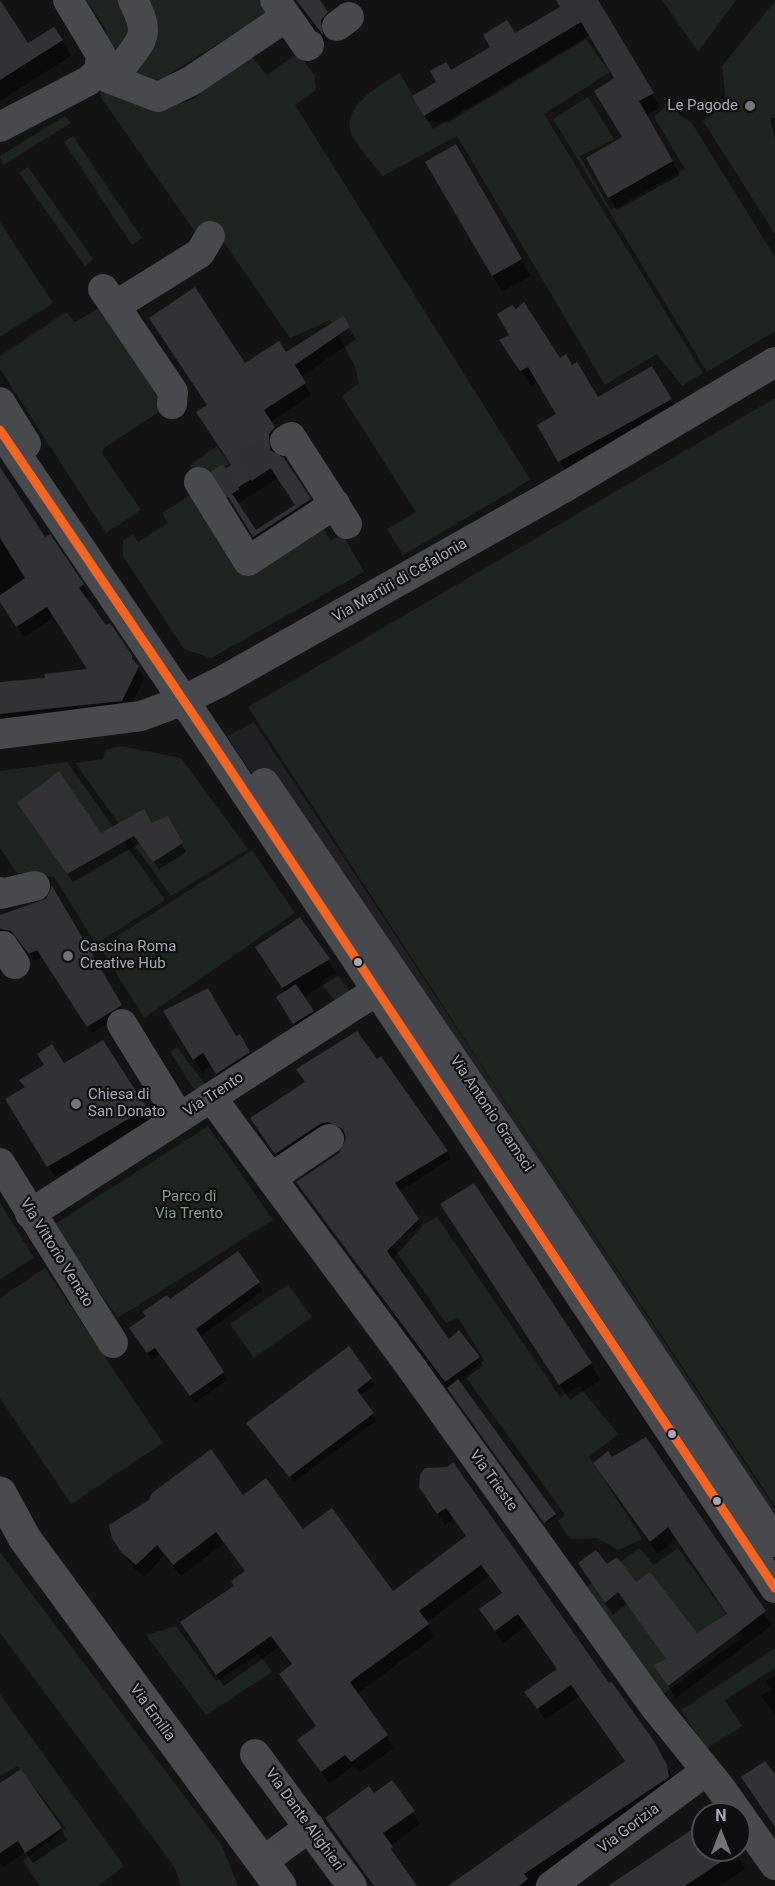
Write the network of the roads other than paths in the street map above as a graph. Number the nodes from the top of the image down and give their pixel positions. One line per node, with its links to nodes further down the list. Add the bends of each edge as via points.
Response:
1 (68, 0): 5 (street)
2 (132, 0): 5 (street, via 144,27 143,37)
3 (276, 12): 4 (street); 5 (street, via 191,81 158,97 108,78)
4 (309, 45)
5 (110, 70): 6 (street)
6 (0, 127)
7 (210, 236): 9 (street, via 200,253 109,298 173,392)
8 (775, 362): 13 (street, Via Martiri di Cefalonia, via 560,490)
9 (172, 404)
10 (3, 424): 13 (street, Via Antonio Gramsci)
11 (285, 441): 12 (street, via 291,437 341,514 248,561)
12 (199, 482)
13 (191, 697): 14 (street, Via Martiri di Cefalonia, via 141,716); 17 (street, Via Antonio Gramsci)
14 (0, 734)
15 (34, 886): 16 (street)
16 (0, 894)
17 (389, 985): 19 (street, Via Trento); 26 (street, Via Antonio Gramsci)
18 (122, 1024): 20 (street)
19 (211, 1097): 20 (street, Via Trento); 23 (street, Via Trieste)
20 (179, 1117): 24 (street, Via Trento)
21 (329, 1139): 23 (street)
22 (0, 1163): 24 (street, Via Vittorio Veneto)
23 (271, 1178): 33 (street, Via Trieste, via 655,1707)
24 (30, 1214): 25 (street, Via Vittorio Veneto)
25 (113, 1343)
26 (650, 1377): 30 (street, Via Antonio Gramsci); 31 (street, Via Antonio Gramsci)
27 (0, 1493): 29 (main road, Via Emilia)
28 (0, 1518): 29 (main road, Via Emilia)
29 (26, 1539): 36 (main road, Via Emilia)
30 (775, 1542)
31 (775, 1588)
32 (255, 1754): 34 (street, Via Dante Alighieri)
33 (706, 1771): 35 (street, Via Trieste); 38 (street, Via Gorizia)
34 (310, 1827): 36 (street); 37 (street, Via Dante Alighieri)
35 (775, 1865)
36 (268, 1878)
37 (352, 1886)
38 (551, 1886)

